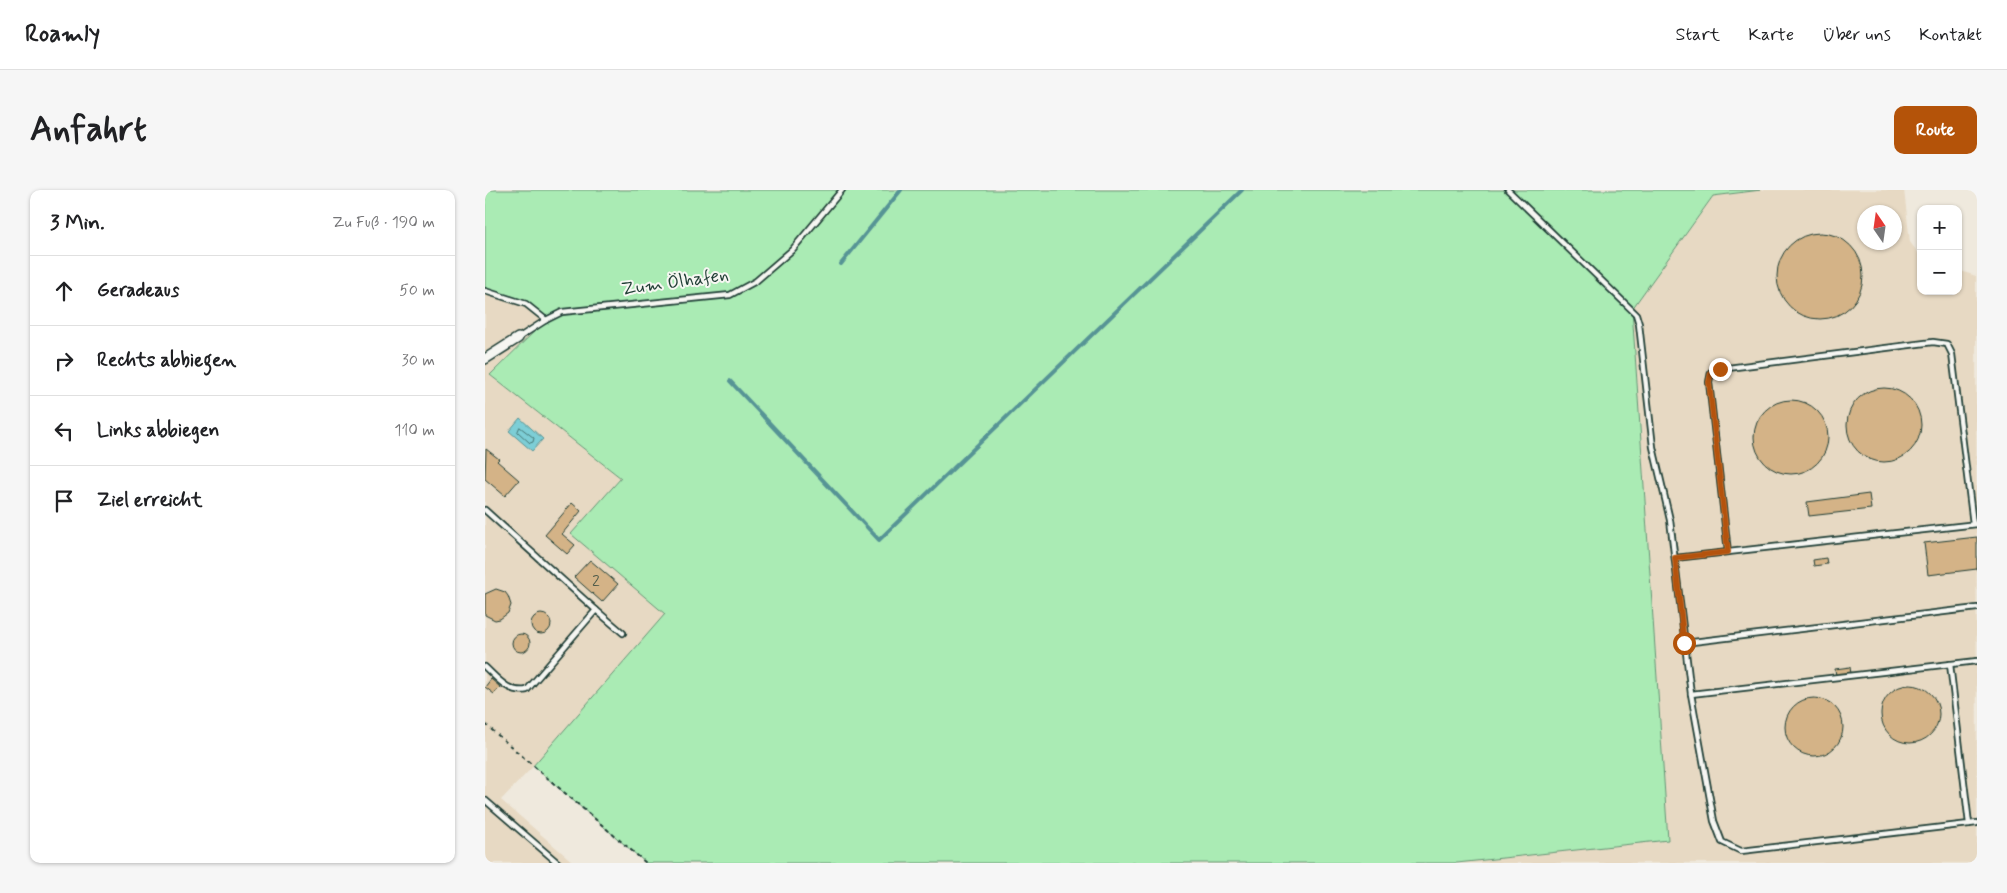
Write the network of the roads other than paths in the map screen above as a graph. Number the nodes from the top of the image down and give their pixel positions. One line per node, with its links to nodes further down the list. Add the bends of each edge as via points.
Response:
1 (841, 190): 4 (lane, Zum Ölhafen, via 792,250 756,281 731,295 562,312)
2 (1508, 190): 10 (lane, via 1636,314 1653,448 1670,520)
3 (485, 291): 4 (lane, via 526,304)
4 (546, 320): 5 (lane, Zum Ölhafen)
5 (518, 338): 6 (street, Zum Ölhafen)
6 (486, 359)
7 (485, 510): 12 (lane)
8 (1975, 524): 9 (lane); 9 (lane, via 1952,354 1947,344 1933,342 1711,372 1709,382)
9 (1728, 552): 10 (lane)
10 (1675, 558): 14 (lane)
11 (1977, 608): 14 (lane)
12 (596, 610): 13 (lane); 17 (lane, via 527,690 509,688)
13 (623, 633)
14 (1684, 643): 18 (lane)
15 (1977, 661): 16 (lane)
16 (1950, 664): 18 (lane); 21 (lane)
17 (485, 667)
18 (1691, 694): 21 (lane, via 1714,821 1722,842 1741,851)
19 (485, 800): 22 (lane)
20 (1977, 823): 21 (lane)
21 (1969, 824)
22 (558, 863)

